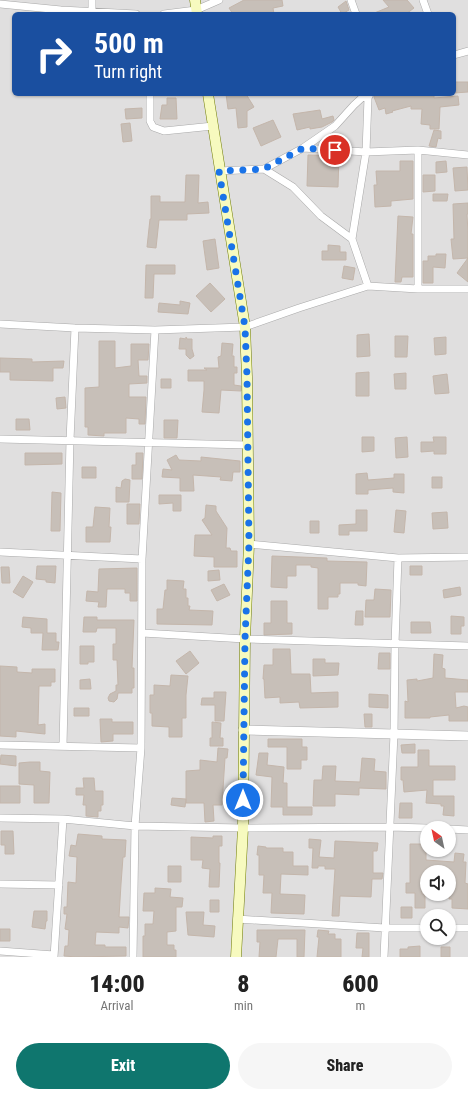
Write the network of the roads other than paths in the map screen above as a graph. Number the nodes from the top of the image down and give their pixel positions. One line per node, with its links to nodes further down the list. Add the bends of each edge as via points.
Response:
1 (92, 0): 7 (street)
2 (195, 0): 9 (main road)
3 (219, 0): 9 (street)
4 (351, 0): 10 (street)
5 (423, 0): 11 (street)
6 (0, 4): 7 (street)
7 (92, 11): 8 (street)
8 (107, 12)
9 (196, 12)
10 (355, 12)
11 (427, 12)
12 (468, 51): 13 (street)
13 (456, 54)
14 (150, 96): 18 (street, via 150,121 153,127 164,131)
15 (208, 96): 18 (main road)
16 (364, 96): 19 (street, via 335,126)
17 (369, 96): 21 (street)
18 (213, 126): 24 (main road)
19 (303, 148): 21 (street); 23 (street)
20 (418, 150): 21 (street); 22 (street); 27 (street)
21 (366, 152): 25 (street)
22 (468, 155)
23 (264, 169): 24 (street); 25 (street, via 293,187 321,216)
24 (219, 171): 30 (main road)
25 (352, 239): 26 (street)
26 (368, 286): 27 (street); 30 (street)
27 (418, 289): 28 (street)
28 (468, 289)
29 (0, 324): 31 (street)
30 (245, 327): 32 (street); 36 (main road)
31 (75, 328): 32 (street); 34 (street)
32 (155, 330): 35 (street)
33 (0, 439): 34 (street)
34 (70, 440): 35 (street); 39 (street)
35 (148, 443): 36 (street); 42 (street)
36 (248, 445): 37 (main road)
37 (249, 544): 41 (street); 44 (main road)
38 (0, 552): 39 (street)
39 (67, 556): 42 (street); 51 (street)
40 (468, 557): 41 (street)
41 (398, 558): 45 (street)
42 (142, 559): 43 (street)
43 (142, 633): 44 (street); 52 (street)
44 (245, 639): 45 (street); 47 (main road)
45 (394, 644): 46 (street); 48 (street)
46 (468, 646)
47 (243, 730): 48 (street); 57 (main road)
48 (394, 734): 49 (street); 56 (street)
49 (468, 736)
50 (0, 745): 51 (street)
51 (63, 746): 52 (street)
52 (141, 748): 55 (street)
53 (0, 818): 54 (street)
54 (63, 819): 55 (street); 62 (street)
55 (135, 826): 57 (street); 70 (street)
56 (389, 827): 57 (street); 58 (street); 64 (street)
57 (243, 828): 63 (main road)
58 (420, 828)
59 (456, 830): 60 (street)
60 (468, 830)
61 (0, 884): 62 (street)
62 (59, 885): 69 (street)
63 (237, 919): 64 (street); 71 (main road)
64 (385, 928): 65 (street); 72 (street)
65 (420, 928)
66 (456, 928): 67 (street)
67 (468, 928)
68 (0, 951): 69 (street)
69 (54, 956)
70 (133, 957)
71 (236, 957)
72 (384, 957)

